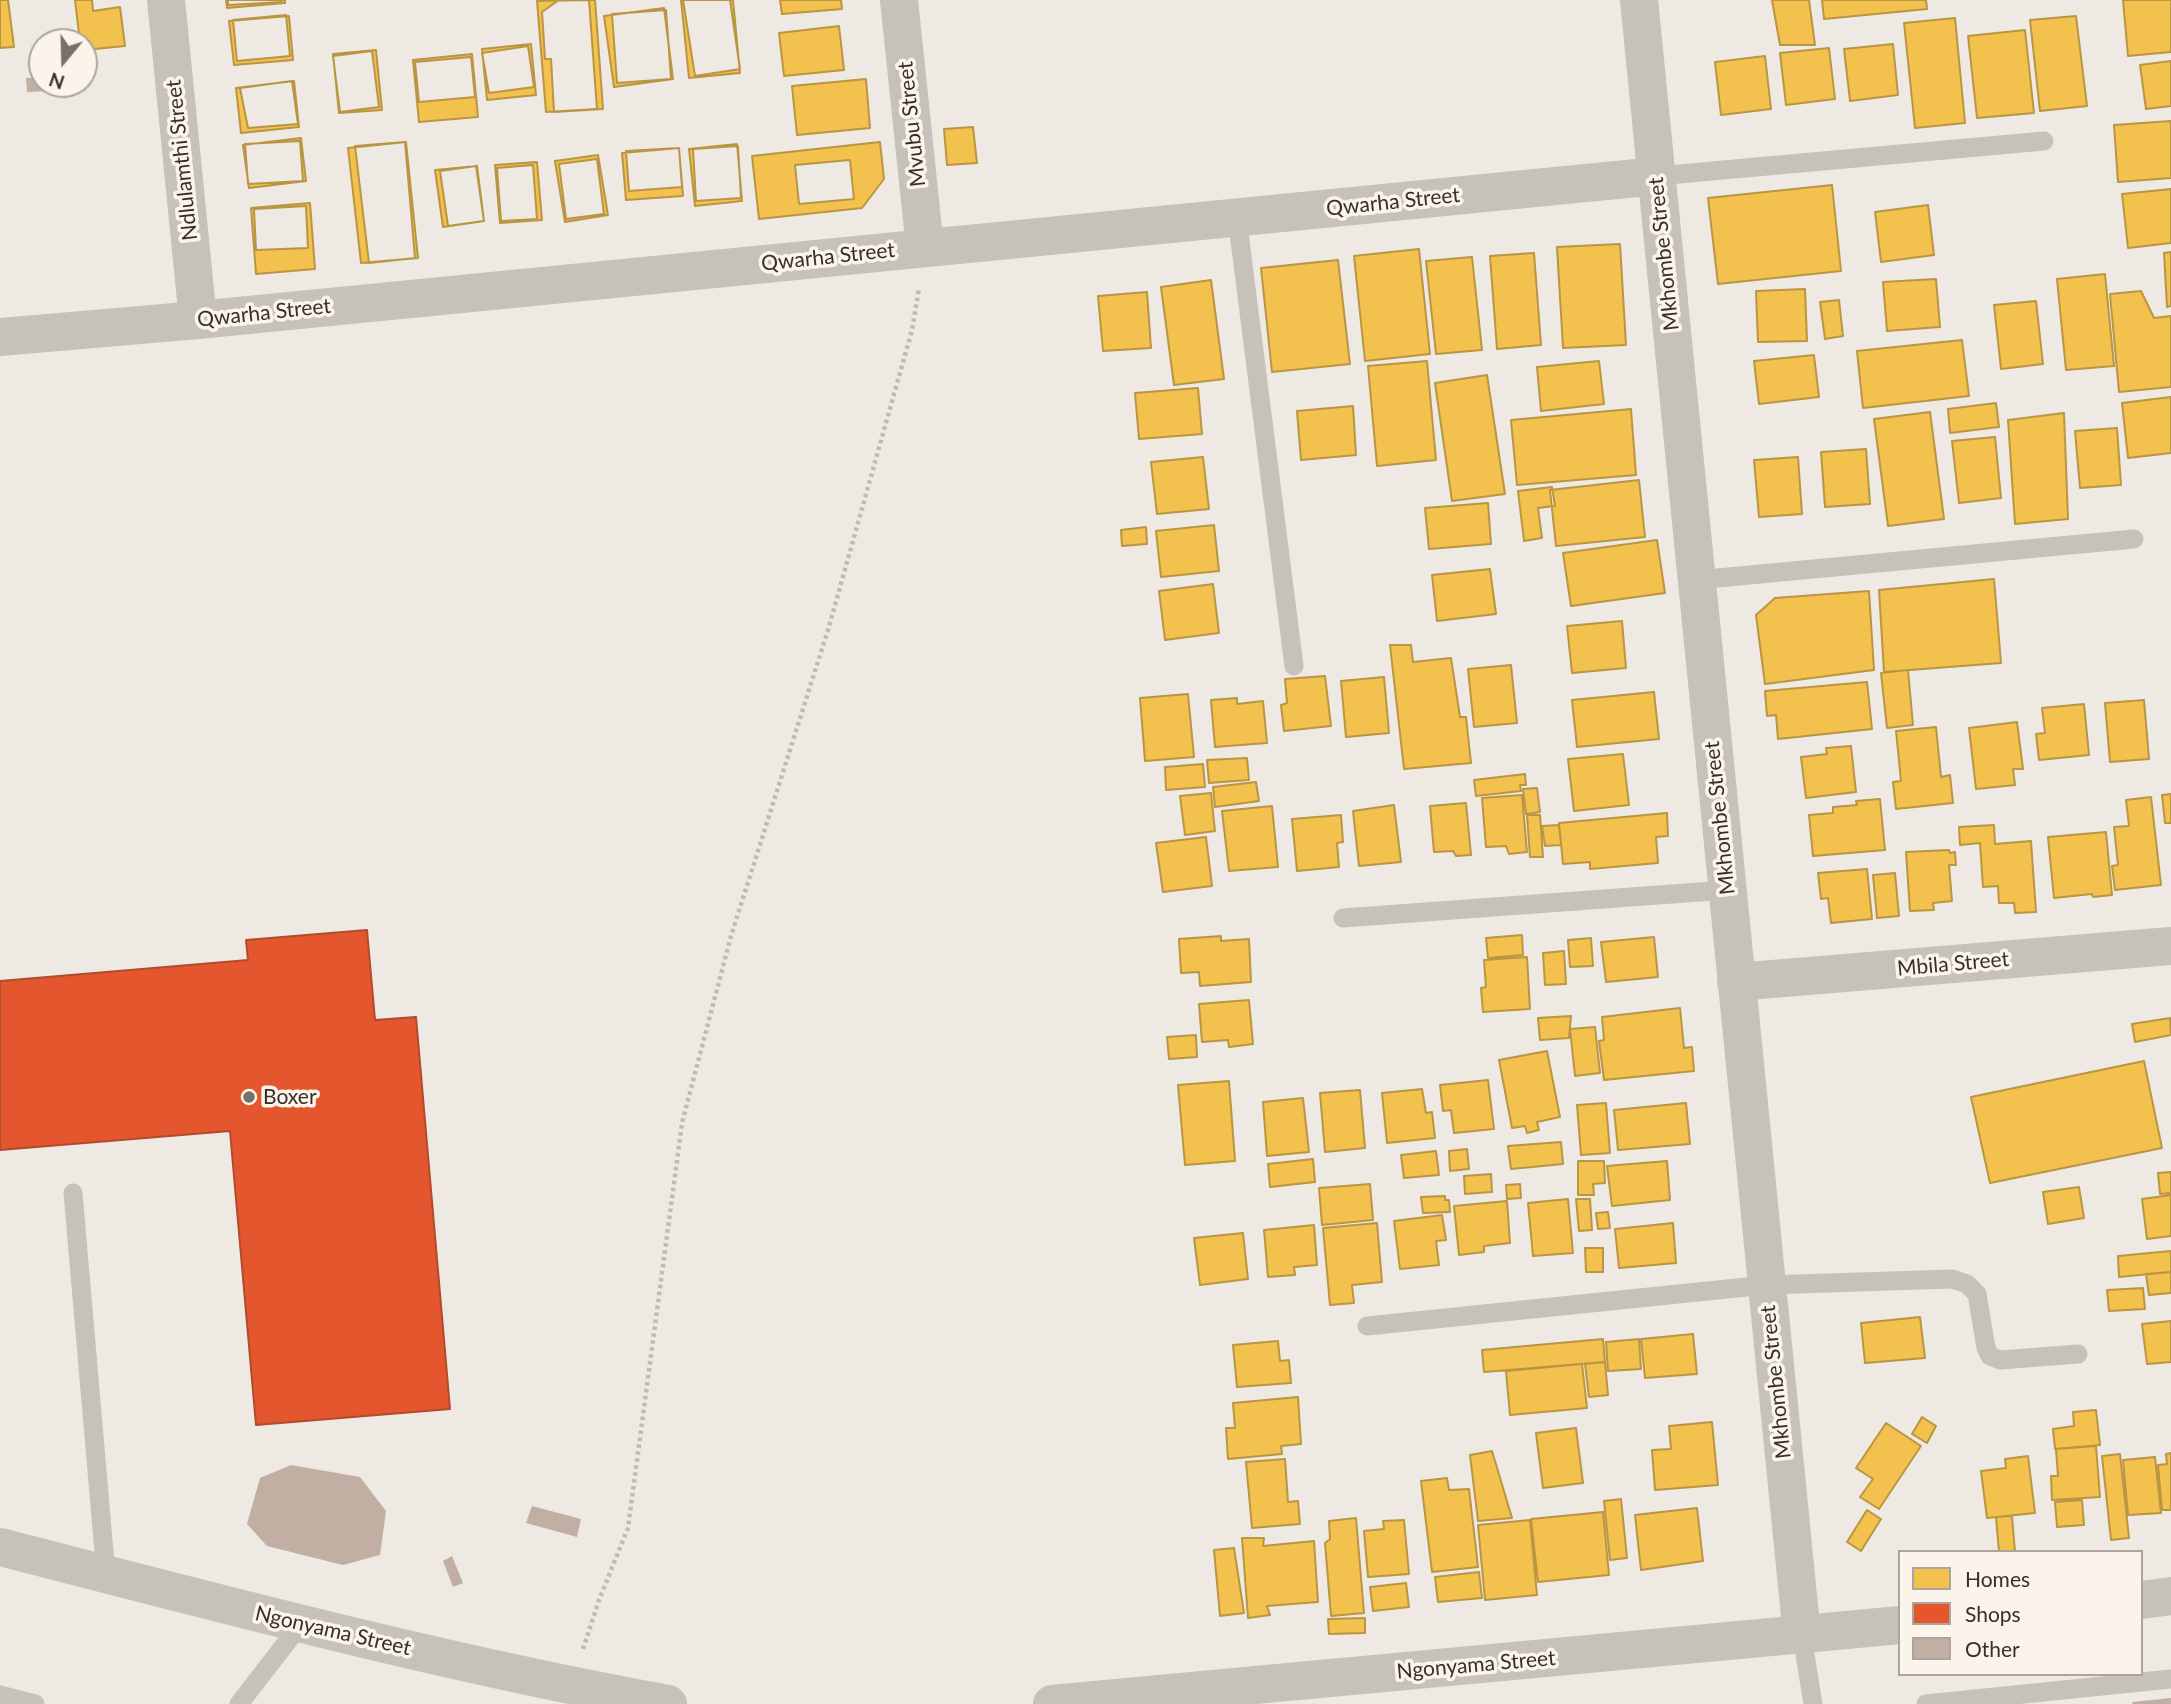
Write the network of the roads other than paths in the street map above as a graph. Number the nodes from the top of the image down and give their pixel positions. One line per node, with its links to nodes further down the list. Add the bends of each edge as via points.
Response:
1 (166, 0): 8 (street, Ndlulamthi Street)
2 (900, 0): 7 (street, Mvubu Street)
3 (1639, 0): 5 (street, Mkhombe Street)
4 (2044, 141): 5 (lane)
5 (1657, 176): 6 (street, Qwarha Street); 11 (street, Mkhombe Street)
6 (1237, 217): 7 (street, Qwarha Street); 12 (lane)
7 (925, 248): 8 (street, Qwarha Street)
8 (198, 320): 9 (street, Qwarha Street)
9 (0, 337)
10 (2134, 539): 11 (lane)
11 (1696, 580): 13 (street, Mkhombe Street)
12 (1294, 666)
13 (1727, 890): 14 (lane); 16 (street, Mkhombe Street)
14 (1343, 918)
15 (2171, 946): 16 (street, Mbila Street)
16 (1736, 982): 18 (street, Mkhombe Street)
17 (72, 1193): 22 (lane)
18 (1766, 1285): 19 (lane); 20 (lane, via 1952,1279 1977,1294 1990,1356 2000,1360); 27 (street, Mkhombe Street)
19 (1367, 1326)
20 (2078, 1354)
21 (0, 1547): 22 (street, Ngonyama Street)
22 (106, 1575): 25 (street, Ngonyama Street)
23 (2171, 1597): 24 (street)
24 (2143, 1600)
25 (300, 1625): 31 (lane); 32 (street, Ngonyama Street)
26 (1898, 1625): 27 (street, Ngonyama Street)
27 (1802, 1636): 33 (street, Ngonyama Street); 34 (lane)
28 (2171, 1679): 35 (lane)
29 (0, 1695): 30 (lane)
30 (35, 1704)
31 (239, 1704)
32 (668, 1704)
33 (1052, 1704)
34 (1813, 1704)
35 (1926, 1704)

